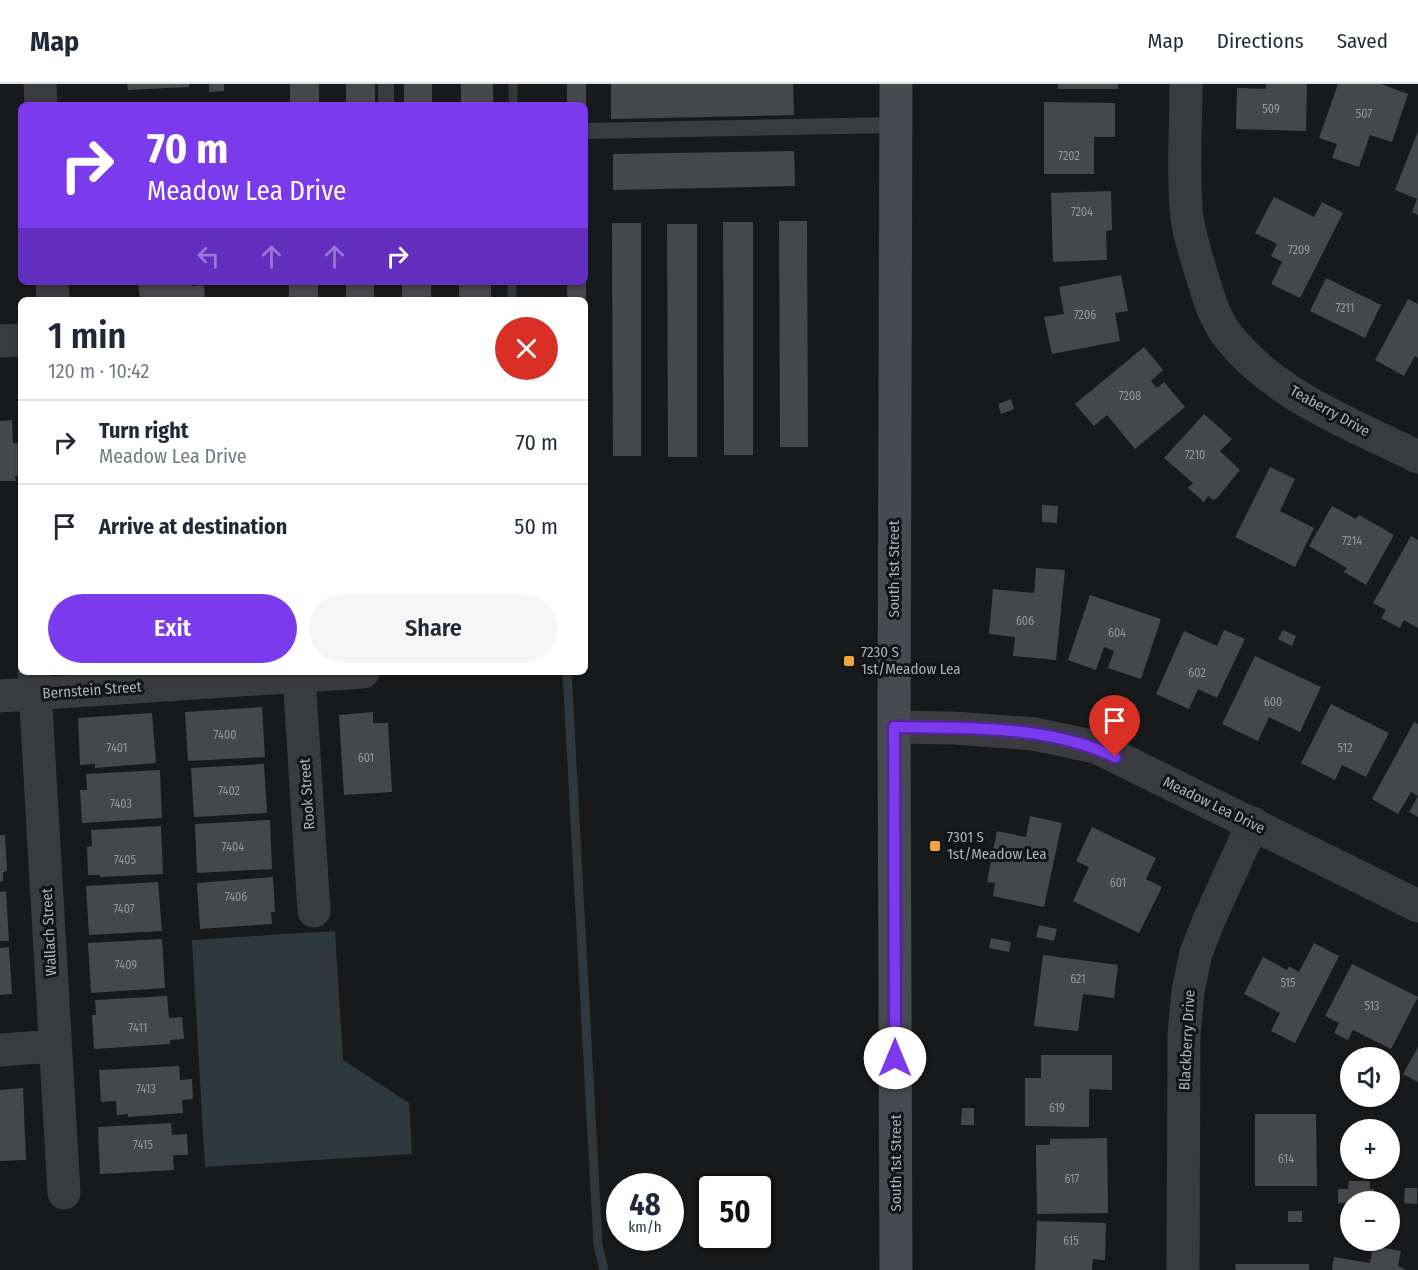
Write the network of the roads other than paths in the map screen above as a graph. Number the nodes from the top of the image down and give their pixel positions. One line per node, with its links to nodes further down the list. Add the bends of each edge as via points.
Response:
1 (40, 84): 5 (street)
2 (386, 84): 6 (lane)
3 (896, 84): 7 (main road, South 1st Street)
4 (1186, 84): 11 (street, Teaberry Drive, via 1186,208 1209,300 1227,334 1248,358 1316,407)
5 (41, 102)
6 (386, 102)
7 (896, 126): 8 (lane); 16 (main road, South 1st Street)
8 (588, 131)
9 (18, 340): 10 (street)
10 (0, 341)
11 (1418, 457)
12 (315, 675): 13 (street, Bernstein Street)
13 (299, 676): 14 (street, Bernstein Street); 19 (street, Rook Street)
14 (35, 683): 15 (street, Bernstein Street); 20 (street, Wallach Street)
15 (0, 696)
16 (894, 727): 17 (street, Meadow Lea Drive, via 1034,734 1096,747); 23 (main road, South 1st Street)
17 (1252, 823): 18 (street, Meadow Lea Drive); 24 (street, Blackberry Drive, via 1196,953 1188,991 1184,1034)
18 (1418, 906)
19 (314, 911)
20 (55, 1046): 21 (street); 22 (street, Wallach Street)
21 (0, 1050)
22 (64, 1193)
23 (896, 1270)
24 (1183, 1270)

